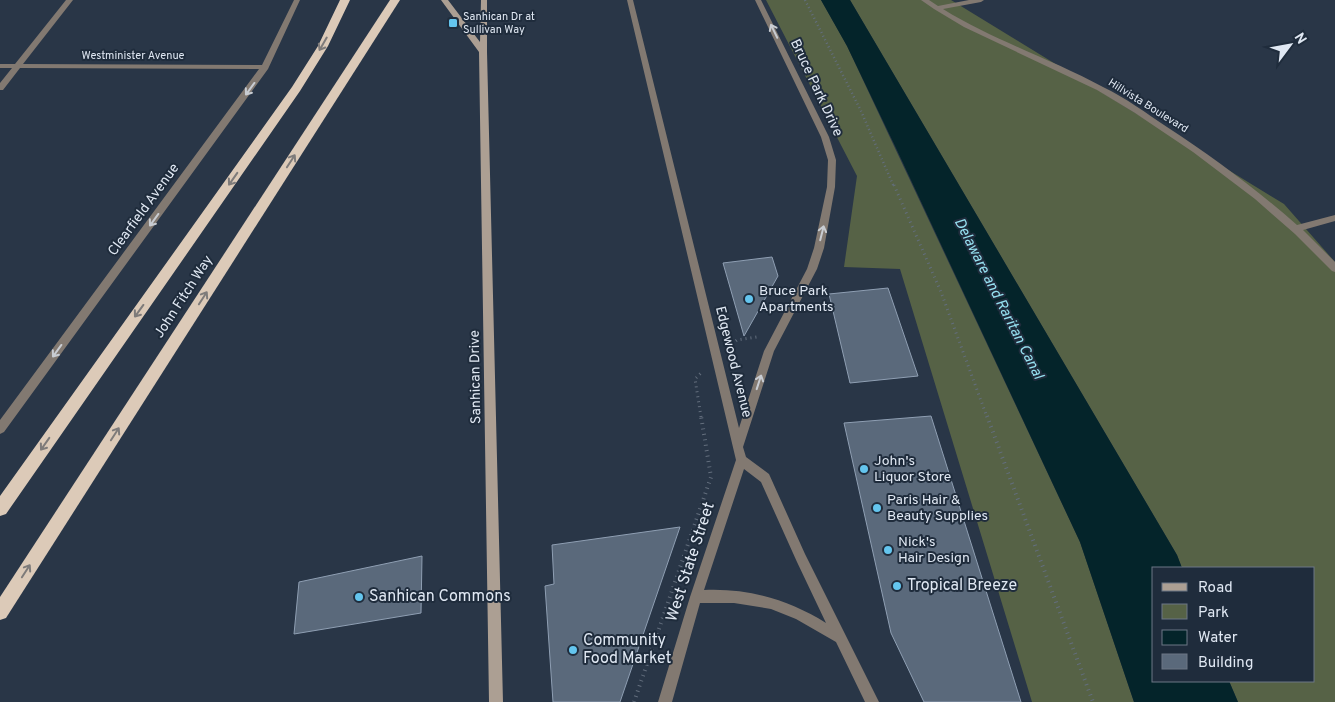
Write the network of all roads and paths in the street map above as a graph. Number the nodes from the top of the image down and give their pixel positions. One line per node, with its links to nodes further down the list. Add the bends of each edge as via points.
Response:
1 (70, 0): 15 (street)
2 (296, 0): 16 (street, Clearfield Avenue)
3 (345, 0): 26 (highway, John Fitch Way, one-way to 26, via 323,46 296,89)
4 (395, 0): 28 (highway, John Fitch Way, one-way to 4)
5 (444, 0): 13 (main road)
6 (484, 0): 13 (main road, Sanhican Drive)
7 (630, 0): 22 (street, Edgewood Avenue)
8 (758, 0): 24 (street, Bruce Park Drive, one-way to 8, via 770,351 812,269 826,215 832,173 825,137)
9 (805, 0): 34 (path, via 861,111 941,292)
10 (924, 0): 12 (street, Hillvista Boulevard)
11 (981, 0): 12 (street)
12 (936, 8): 19 (street, Hillvista Boulevard, via 968,27 1102,89 1203,155)
13 (483, 52): 30 (main road, Sanhican Drive)
14 (0, 66): 15 (street, Westminister Avenue)
15 (18, 66): 16 (street, Westminister Avenue); 17 (street)
16 (265, 68): 23 (street, Clearfield Avenue, one-way to 23)
17 (0, 88)
18 (1335, 218): 19 (street)
19 (1296, 228): 20 (street, Hillvista Boulevard)
20 (1335, 268)
21 (761, 329): 22 (path, via 756,337 737,340)
22 (716, 357): 24 (street, Edgewood Avenue); 31 (path, via 695,379 710,477)
23 (0, 429)
24 (738, 445): 25 (street, Edgewood Avenue)
25 (741, 460): 27 (street, West State Street); 29 (street, via 765,478)
26 (0, 509)
27 (696, 597): 29 (street, via 752,598 795,612); 32 (street, West State Street)
28 (0, 612)
29 (839, 636): 33 (street)
30 (496, 702)
31 (634, 702)
32 (665, 702)
33 (872, 702)
34 (1093, 702)

